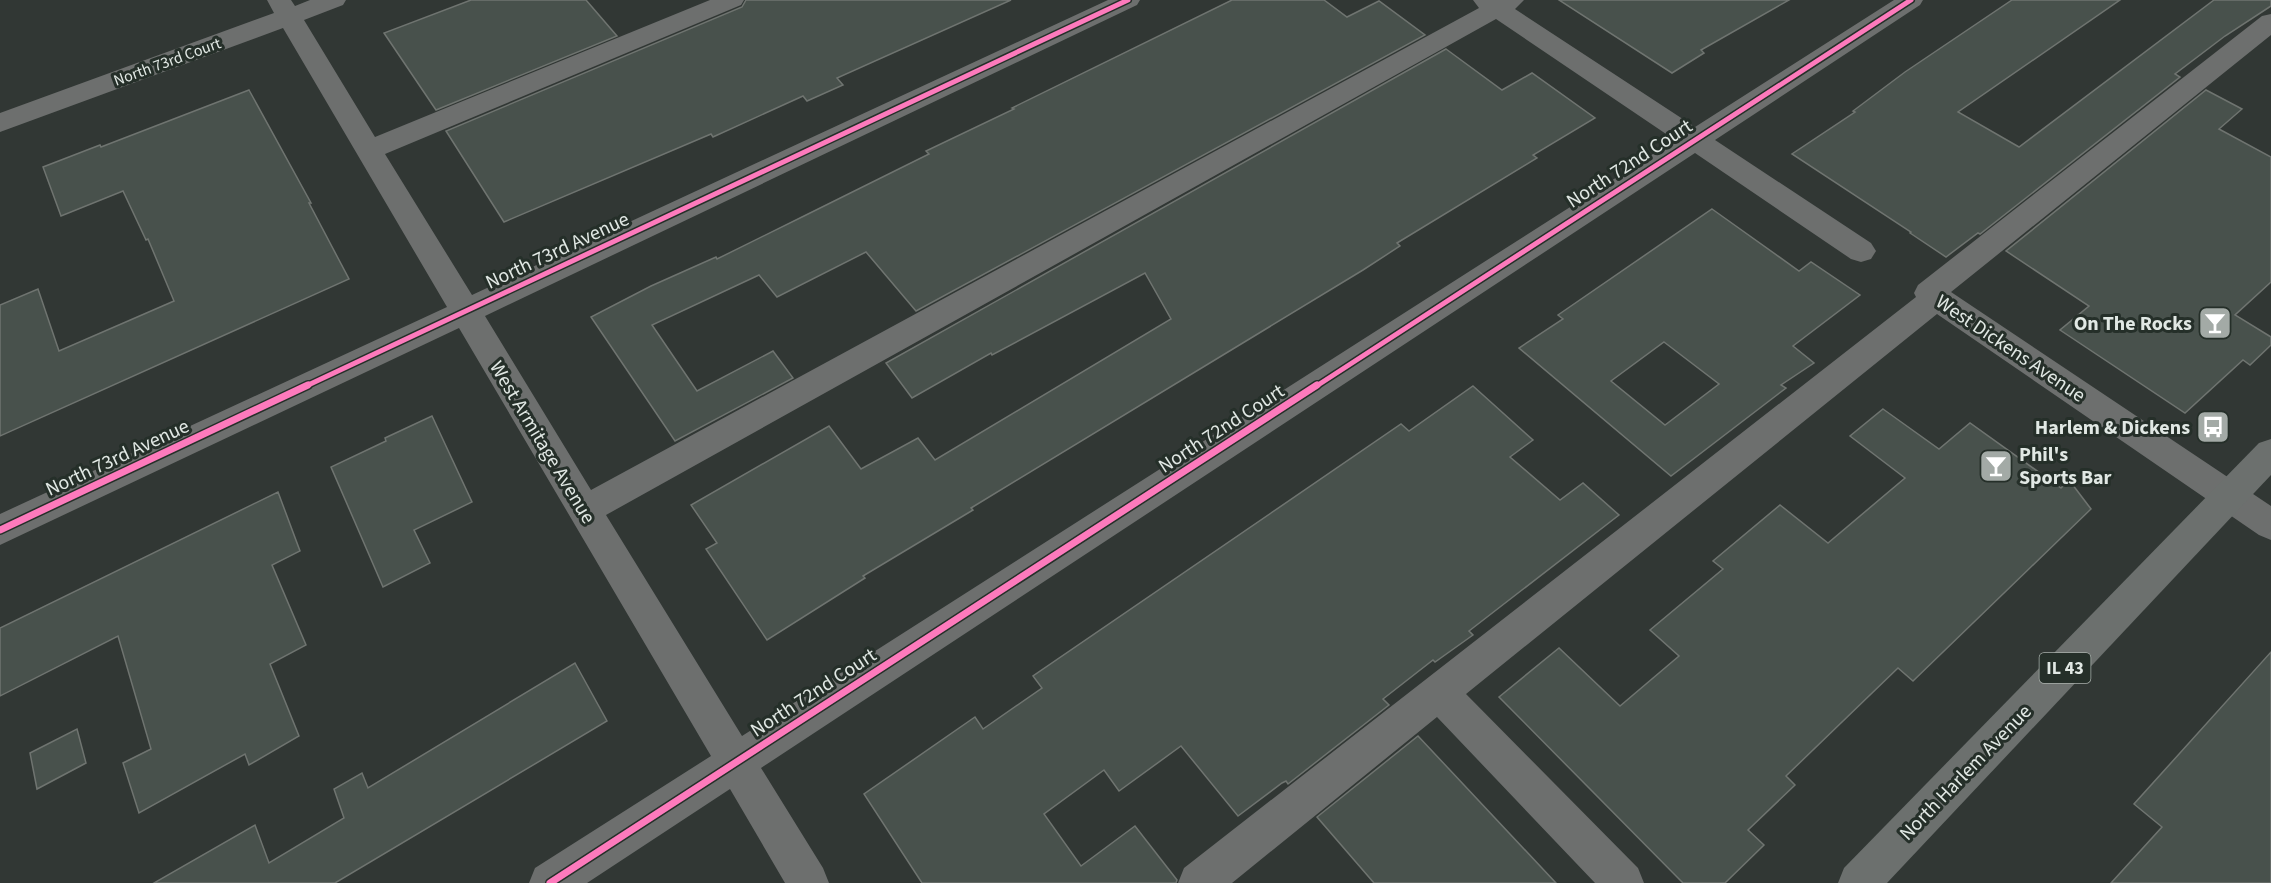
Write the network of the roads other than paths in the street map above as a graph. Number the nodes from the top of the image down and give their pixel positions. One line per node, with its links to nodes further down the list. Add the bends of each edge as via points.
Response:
1 (334, 0): 6 (street, North 73rd Court)
2 (732, 0): 10 (street)
3 (1128, 0): 13 (street, North 73rd Avenue)
4 (1911, 0): 9 (street, North 72nd Court)
5 (1498, 3): 9 (street); 16 (street)
6 (284, 8): 8 (street, North 73rd Court); 10 (street, West Armitage Avenue)
7 (2271, 22): 12 (street)
8 (0, 123)
9 (1695, 140): 11 (street); 20 (street, North 72nd Court)
10 (368, 150): 13 (street, West Armitage Avenue)
11 (1861, 251)
12 (1933, 296): 15 (street, West Dickens Avenue); 19 (street)
13 (465, 312): 16 (street, West Armitage Avenue); 18 (street, North 73rd Avenue)
14 (2271, 453): 15 (main road, North Harlem Avenue / IL 43)
15 (2230, 497): 17 (street, West Dickens Avenue); 25 (main road, North Harlem Avenue / IL 43)
16 (585, 510): 20 (street, West Armitage Avenue)
17 (2271, 525)
18 (0, 530)
19 (1439, 693): 23 (street); 24 (street)
20 (735, 762): 21 (street, North 72nd Court); 22 (street, West Armitage Avenue)
21 (550, 883)
22 (808, 883)
23 (1199, 883)
24 (1623, 883)
25 (1859, 883)

